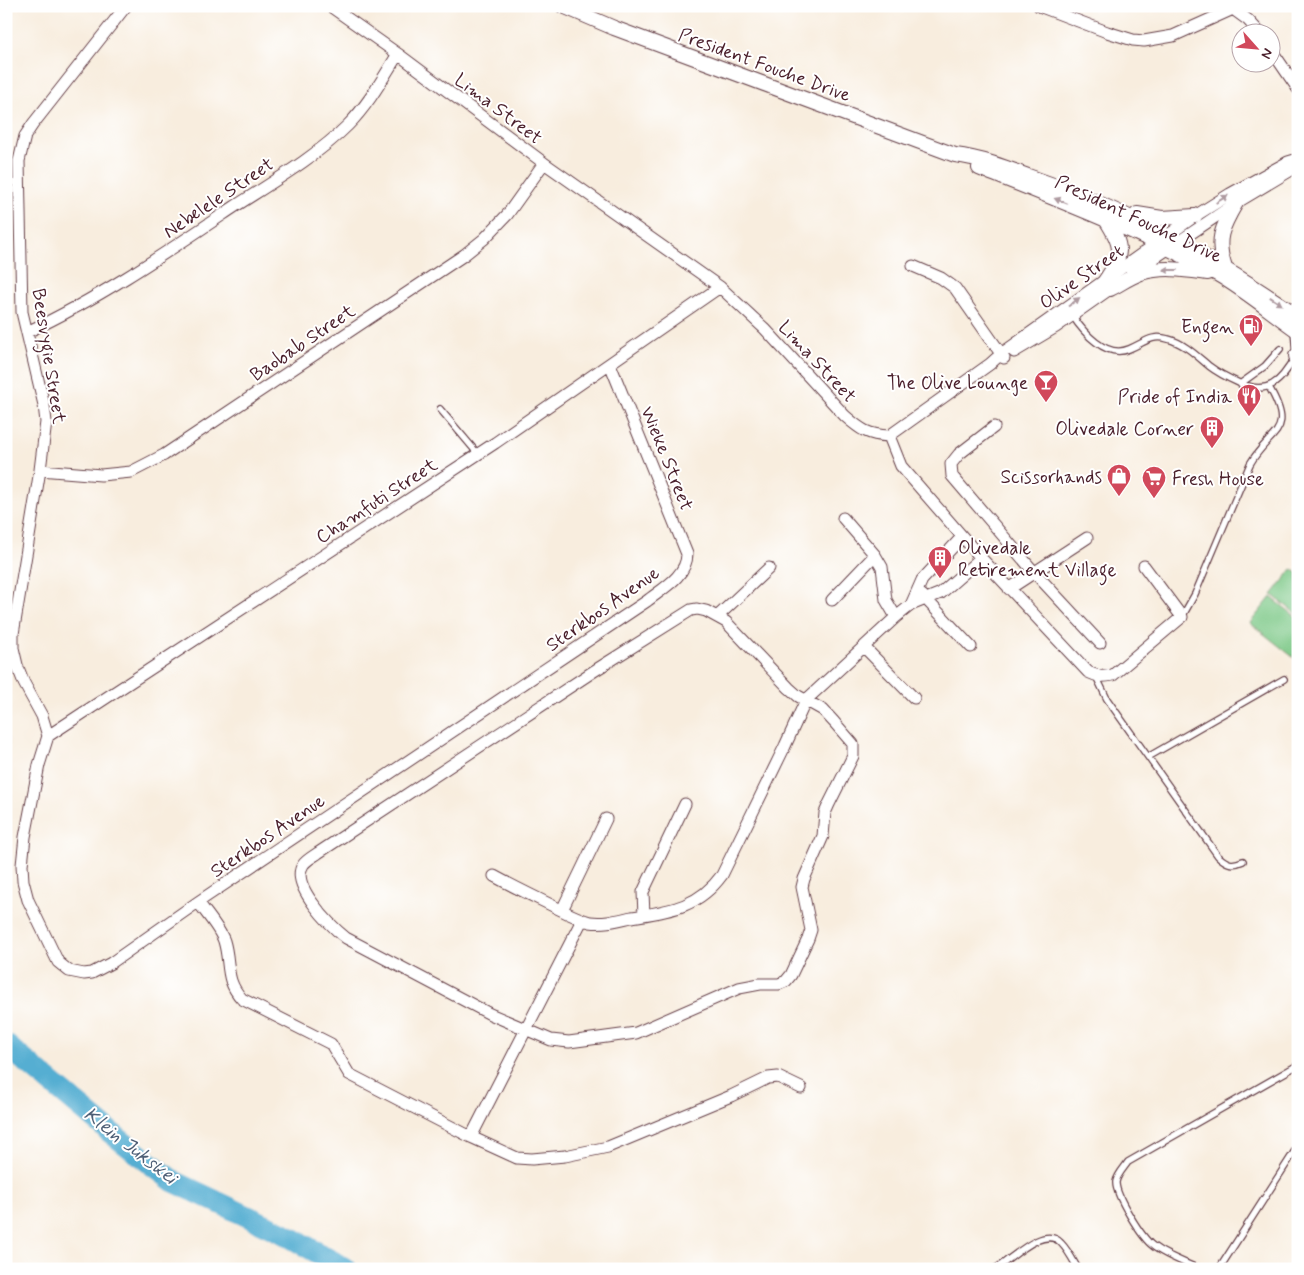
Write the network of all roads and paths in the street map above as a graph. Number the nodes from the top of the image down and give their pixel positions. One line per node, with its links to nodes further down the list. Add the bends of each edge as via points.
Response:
1 (126, 6): 23 (street, Beesvygie Street, via 44,108 25,136 21,149 18,176 20,256 22,312)
2 (330, 6): 7 (street, Lima Street)
3 (563, 6): 14 (street, President Fouche Drive, via 955,155 970,165)
4 (1039, 6): 5 (street, via 1107,32 1144,41 1173,36)
5 (1233, 8): 6 (street)
6 (1250, 22)
7 (398, 54): 11 (street, Lima Street); 23 (street, Nebelele Street, via 362,110 321,148 133,273)
8 (1282, 66): 9 (street)
9 (1298, 89)
10 (1298, 159): 15 (street, Olive Street, one-way to 10)
11 (544, 163): 20 (street, Lima Street); 34 (street, Baobab Street, via 507,215 464,255 164,455 131,472 101,475)
12 (1298, 166): 13 (street, Olive Street)
13 (1236, 203): 16 (street, Olive Street); 18 (street, via 1220,236)
14 (1109, 214): 15 (street, via 1153,218); 16 (street, President Fouche Drive); 19 (street, via 1120,251)
15 (1195, 216): 16 (street, Olive Street)
16 (1168, 242): 18 (street, President Fouche Drive); 19 (street, Olive Street)
17 (913, 266): 26 (street, via 942,278 955,288)
18 (1222, 271): 19 (street, one-way to 19, via 1155,270); 22 (street, President Fouche Drive)
19 (1107, 285): 21 (street, Olive Street); 26 (street, Olive Street, one-way to 19)
20 (720, 287): 27 (street, Chamfuti Street); 32 (street, Lima Street, via 765,329 845,416 860,429 874,435)
21 (1072, 315): 26 (street, Olive Street); 28 (lane, via 1095,341 1106,348 1118,352 1149,338 1170,339)
22 (1297, 325): 25 (lane)
23 (27, 332): 34 (street, Beesvygie Street, via 46,422)
24 (1280, 349): 28 (lane, via 1265,366)
25 (1297, 355): 29 (lane, via 1283,376)
26 (1002, 356): 32 (street, Olive Street)
27 (610, 364): 33 (street, Chamfuti Street); 41 (street, Wieke Street, via 677,526 687,554)
28 (1240, 384): 29 (lane, via 1262,389)
29 (1269, 387): 51 (lane, via 1280,408 1281,426 1250,464 1196,594)
30 (440, 409): 33 (lane)
31 (994, 427): 43 (street, via 959,454 950,471)
32 (889, 436): 36 (street, via 901,466)
33 (478, 454): 59 (street, Chamfuti Street)
34 (40, 470): 59 (street, Beesvygie Street, via 13,648)
35 (843, 518): 38 (street)
36 (962, 537): 39 (street); 45 (street, via 922,580)
37 (1087, 538): 43 (street)
38 (875, 555): 47 (street); 50 (street, via 882,567 886,600)
39 (981, 558): 44 (street); 46 (street, via 942,593)
40 (1144, 566): 51 (street)
41 (684, 567): 65 (street, Sterkbos Avenue, via 675,580 647,601)
42 (769, 568): 49 (street)
43 (1034, 572): 44 (street); 52 (street)
44 (1010, 589): 55 (street, via 1088,672)
45 (918, 590): 46 (street); 48 (street)
46 (927, 599): 48 (street); 54 (street)
47 (832, 600)
48 (911, 605): 50 (street)
49 (718, 616): 58 (street, via 789,688); 69 (street, via 691,610 303,865 301,882 306,894 332,927 346,938)
50 (896, 617): 53 (street)
51 (1182, 617): 55 (street, via 1113,674)
52 (1100, 643)
53 (864, 646): 57 (street); 58 (street)
54 (971, 647)
55 (1096, 676): 60 (lane, via 1107,699)
56 (1284, 679): 60 (lane)
57 (914, 698)
58 (806, 700): 67 (street, via 726,866 712,888 687,904); 69 (street, via 823,710 853,744 854,751 825,813 823,836 804,879 802,888 811,930 786,981 739,988 636,1033 569,1042 551,1040)
59 (48, 736): 65 (street, Sterkbos Avenue, via 39,765 22,865 28,900 62,966 76,974 92,973)
60 (1148, 757): 63 (lane, via 1218,856 1228,864 1236,865)
61 (685, 804): 67 (street, via 643,892)
62 (606, 819): 66 (street)
63 (1243, 861)
64 (494, 876): 66 (street)
65 (198, 902): 72 (street, via 223,939 232,986 242,999 332,1044 349,1074)
66 (562, 910): 68 (street)
67 (644, 915): 68 (street, via 603,923)
68 (582, 920): 69 (street)
69 (526, 1031): 72 (street)
70 (1298, 1065): 78 (lane, via 1128,1162 1116,1182 1118,1193 1145,1239 1154,1247)
71 (801, 1088): 72 (street, via 778,1076 768,1078 608,1147 565,1156 517,1158)
72 (471, 1137)
73 (1298, 1146): 79 (lane)
74 (995, 1269): 75 (lane, via 1039,1238 1050,1236 1060,1241)
75 (1078, 1269)
76 (1126, 1269): 77 (lane)
77 (1140, 1269)
78 (1199, 1269)
79 (1220, 1269)

